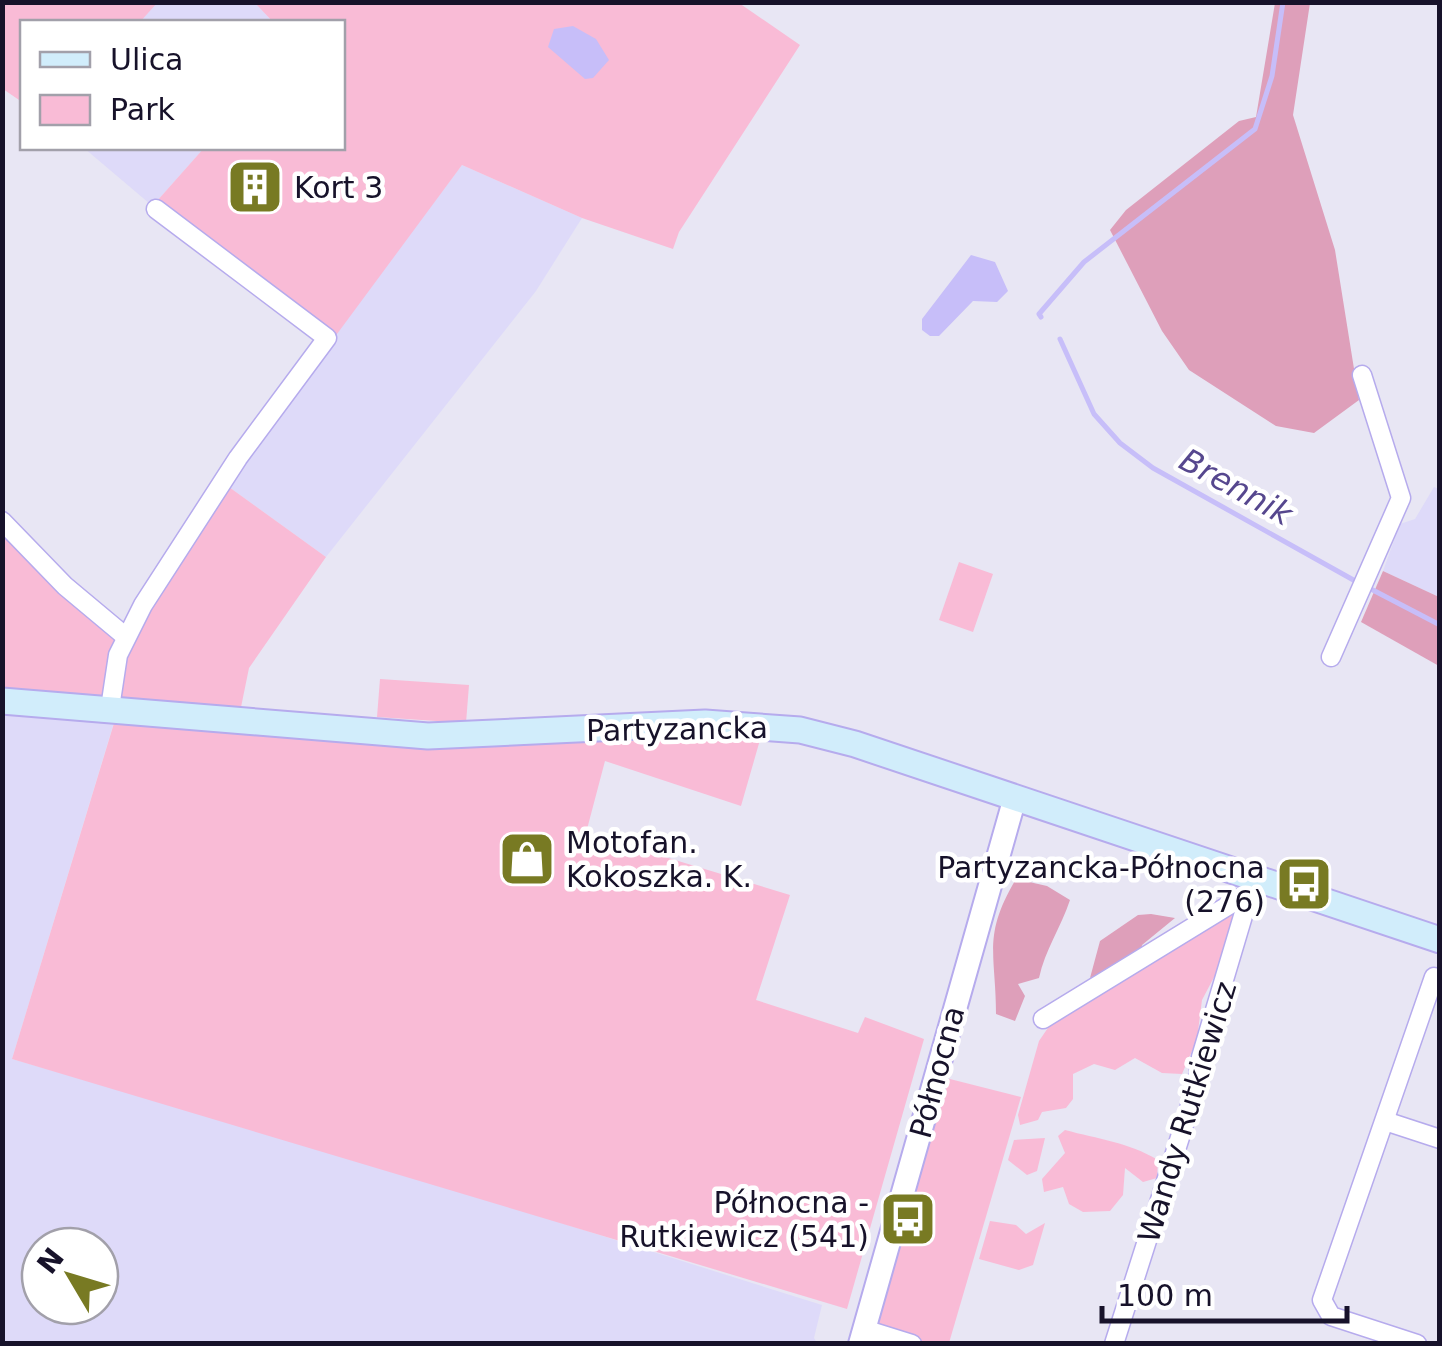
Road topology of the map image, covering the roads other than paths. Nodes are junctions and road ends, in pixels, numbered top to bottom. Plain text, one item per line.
1 (156, 209) dead end
2 (1362, 375) dead end
3 (2, 522) edge
4 (126, 637) junction
5 (1332, 656) dead end
6 (2, 700) edge
7 (110, 708) junction
8 (1014, 801) junction
9 (1251, 887) junction
10 (1440, 940) edge
11 (1437, 978) edge
12 (1044, 1018) dead end
13 (1385, 1121) junction
14 (1440, 1139) edge
15 (862, 1336) edge
16 (912, 1344) edge
17 (1114, 1344) edge
18 (1417, 1344) edge

1 - 4 street
2 - 5 street
3 - 4 street
4 - 7 street
6 - 7 main road, Partyzancka
7 - 8 main road, Partyzancka
8 - 9 main road, Partyzancka
8 - 15 street, Północna
9 - 10 main road, Partyzancka
9 - 12 street
9 - 17 street, Wandy Rutkiewicz
11 - 13 street
13 - 14 street
13 - 18 street
15 - 16 street

